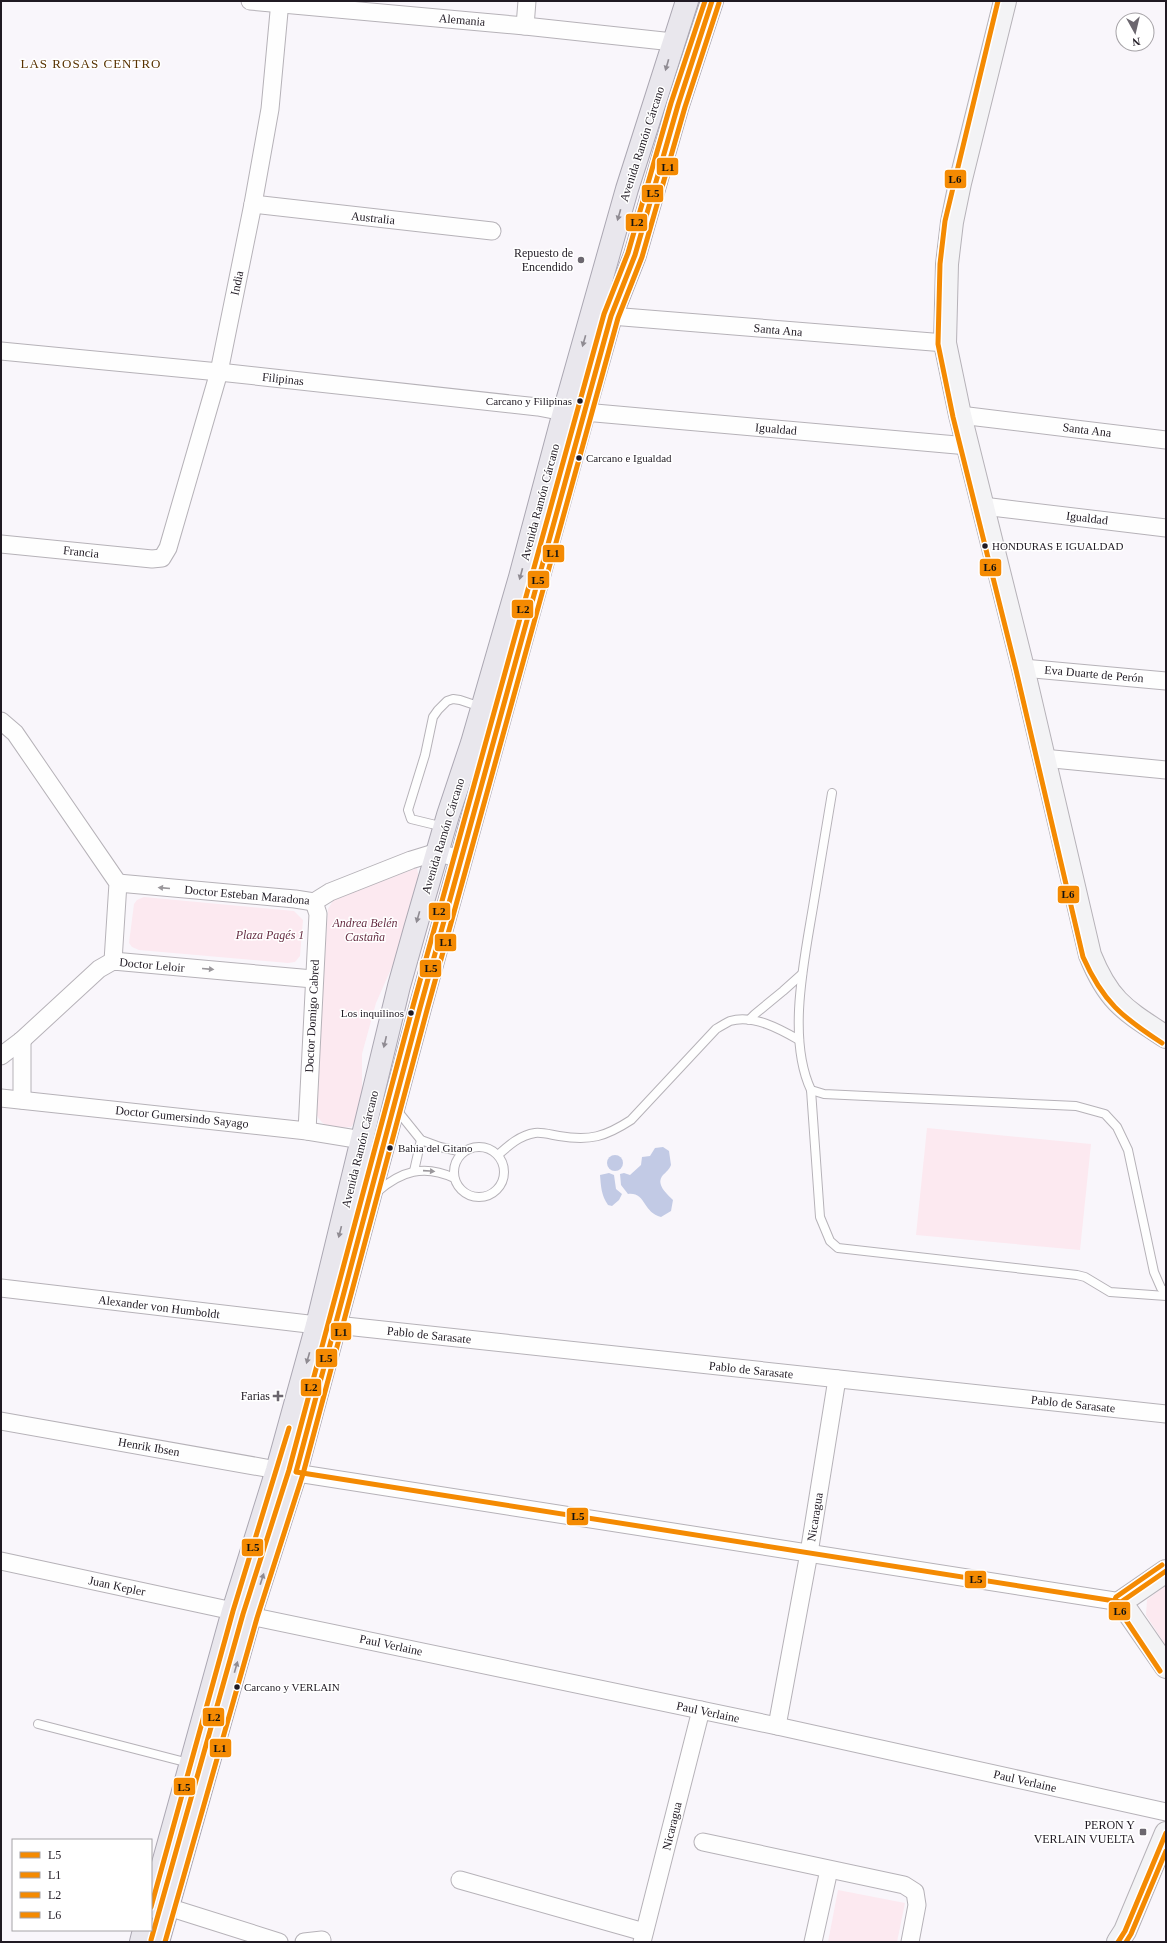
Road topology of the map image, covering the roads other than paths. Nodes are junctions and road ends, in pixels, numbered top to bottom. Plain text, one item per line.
1 (250, 1) edge
2 (527, 1) edge
3 (687, 1) edge
4 (712, 1) edge
5 (1005, 1) edge
6 (280, 3) edge
7 (525, 26) junction
8 (673, 42) junction
9 (253, 204) junction
10 (492, 231) dead end
11 (612, 316) junction
12 (945, 343) junction
13 (1, 351) edge
14 (219, 372) junction
15 (574, 412) junction
16 (960, 415) junction
17 (1166, 440) edge
18 (968, 446) junction
19 (983, 506) junction
20 (1166, 528) edge
21 (1, 544) edge
22 (162, 558) joint
23 (1022, 668) junction
24 (1166, 681) edge
25 (492, 710) junction
26 (1, 721) edge
27 (1043, 758) junction
28 (1166, 770) edge
29 (832, 793) dead end
30 (444, 827) junction
31 (437, 852) junction
32 (462, 860) junction
33 (118, 883) junction
34 (314, 902) junction
35 (114, 961) junction
36 (802, 974) junction
37 (314, 978) junction
38 (420, 1008) junction
39 (749, 1020) junction
40 (1166, 1037) edge
41 (22, 1040) junction
42 (799, 1040) junction
43 (1, 1056) edge
44 (811, 1090) junction
45 (1, 1098) edge
46 (22, 1100) junction
47 (394, 1106) junction
48 (307, 1131) junction
49 (362, 1140) junction
50 (421, 1140) junction
51 (463, 1152) junction
52 (498, 1155) junction
53 (414, 1171) junction
54 (454, 1178) junction
55 (370, 1198) junction
56 (1, 1288) edge
57 (1166, 1295) edge
58 (327, 1325) junction
59 (837, 1379) junction
60 (1166, 1414) edge
61 (1, 1421) edge
62 (287, 1471) junction
63 (809, 1553) junction
64 (1, 1560) edge
65 (1166, 1571) edge
66 (1121, 1602) junction
67 (241, 1614) junction
68 (1166, 1667) edge
69 (701, 1710) junction
70 (38, 1724) dead end
71 (776, 1726) junction
72 (192, 1763) junction
73 (1166, 1812) edge
74 (1166, 1833) edge
75 (703, 1842) dead end
76 (829, 1870) junction
77 (460, 1880) dead end
78 (160, 1907) edge
79 (144, 1931) edge
80 (643, 1937) edge
81 (322, 1940) dead end
82 (141, 1942) edge
83 (158, 1942) edge
84 (279, 1942) edge
85 (304, 1942) edge
86 (813, 1942) edge
87 (910, 1942) edge
88 (1118, 1942) edge

1 - 6 street, Alemania
2 - 7 street
3 - 8 main road, Avenida Ramón Cárcano
4 - 11 main road, Avenida Ramón Cárcano
5 - 12 main road
6 - 7 street, Alemania
6 - 9 street, India
7 - 8 street, Alemania
8 -> 15 main road, Avenida Ramón Cárcano
9 - 10 street, Australia
9 - 14 street, India
11 - 12 street, Santa Ana
11 - 15 main road, Avenida Ramón Cárcano
12 - 16 main road
13 - 14 street, Filipinas
14 - 15 street, Filipinas
14 - 22 street, India
15 - 18 street, Igualdad
15 - 25 main road
16 - 17 street, Santa Ana
16 - 18 main road
18 - 19 main road
19 - 20 street, Igualdad
19 - 23 main road
21 - 22 street, Francia
23 - 24 street, Eva Duarte de Perón
23 - 27 main road
25 - 30 main road, Avenida Ramón Cárcano
25 - 30 lane
25 - 32 main road, Avenida Ramón Cárcano
26 - 33 street
27 - 28 street
27 - 40 main road
29 - 36 lane
30 - 31 main road, Avenida Ramón Cárcano
31 - 32 street
31 - 34 street, Doctor Esteban Maradona
31 - 38 main road
31 -> 49 main road, Avenida Ramón Cárcano
32 - 38 main road, Avenida Ramón Cárcano
34 -> 33 street, Doctor Esteban Maradona
33 - 35 street
34 - 37 street, Doctor Domigo Cabred
35 -> 37 street, Doctor Leloir
35 - 41 street, Doctor Leloir
36 - 39 lane
36 - 42 lane
37 - 48 street, Doctor Domigo Cabred
38 - 47 main road, Avenida Ramón Cárcano
39 - 42 lane
39 - 52 lane
41 - 43 street, Doctor Leloir
41 - 46 street
42 - 44 lane
44 - 57 lane
44 - 57 lane
45 - 46 street, Doctor Gumersindo Sayago
46 - 48 street, Doctor Gumersindo Sayago
47 - 50 lane
47 - 55 main road, Avenida Ramón Cárcano
48 - 49 street, Doctor Gumersindo Sayago
49 -> 58 main road, Avenida Ramón Cárcano
50 - 51 lane
50 - 53 lane
51 - 52 lane
51 - 54 lane
52 - 54 lane
53 -> 54 lane
53 - 55 lane
55 - 58 main road, Avenida Ramón Cárcano
56 - 58 street, Alexander von Humboldt
58 - 59 street, Pablo de Sarasate
58 - 62 main road, Avenida Ramón Cárcano
59 - 60 street, Pablo de Sarasate
59 - 63 street, Nicaragua
61 - 62 street, Henrik Ibsen
62 - 63 street, Henrik Ibsen
62 - 67 main road, Avenida Ramón Cárcano
63 - 66 street, Henrik Ibsen
63 - 71 street, Nicaragua
64 - 67 street, Juan Kepler
65 - 66 main road
66 - 68 main road
67 - 69 street, Paul Verlaine
67 - 72 main road, Avenida Ramón Cárcano
78 -> 67 main road
69 - 71 street, Paul Verlaine
69 - 80 street, Nicaragua
70 - 72 lane
71 - 73 street, Paul Verlaine
72 - 78 main road, Avenida Ramón Cárcano
74 - 88 main road
75 - 76 street
76 - 86 street
76 - 87 street
77 - 80 street
78 - 83 main road
78 - 84 street
79 - 82 main road
81 - 85 street

